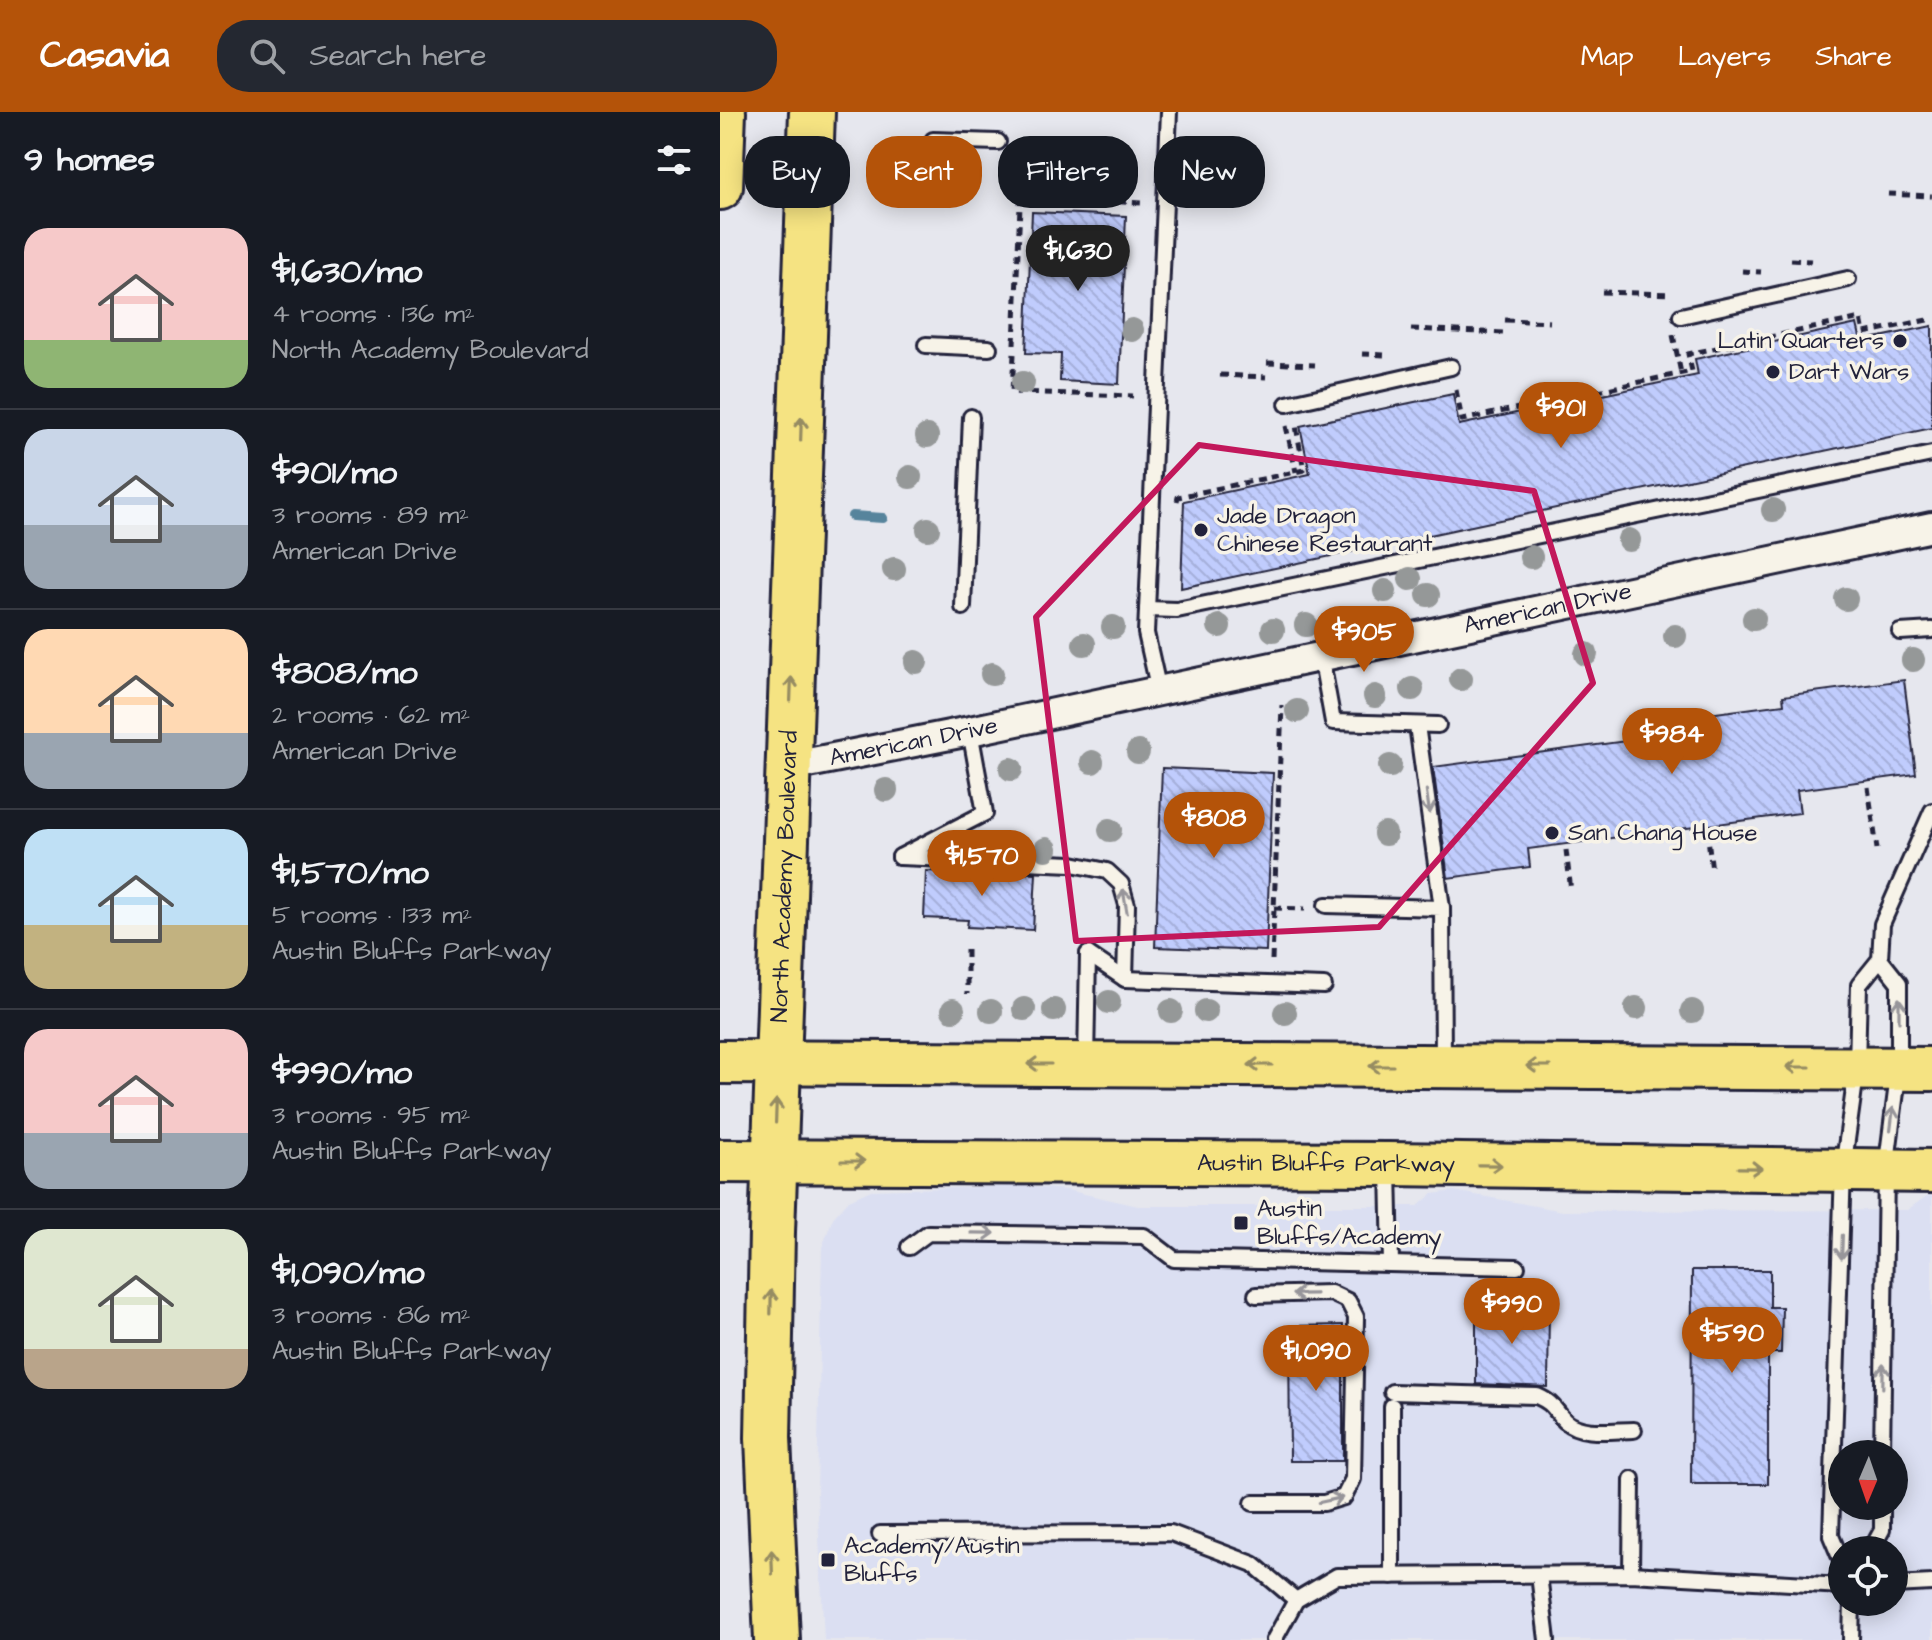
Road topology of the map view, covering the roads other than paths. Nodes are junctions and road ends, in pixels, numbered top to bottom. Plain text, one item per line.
1 (723, 112) edge
2 (812, 112) edge
3 (1169, 112) edge
4 (982, 142) edge
5 (998, 142) dead end
6 (720, 187) edge
7 (1848, 279) dead end
8 (1681, 316) dead end
9 (926, 345) dead end
10 (989, 348) dead end
11 (1451, 367) dead end
12 (1286, 411) road end
13 (971, 417) dead end
14 (1932, 454) edge
15 (1932, 527) edge
16 (963, 607) dead end
17 (1147, 609) junction
18 (1932, 630) edge
19 (1900, 632) dead end
20 (1321, 656) junction
21 (1159, 691) junction
22 (1417, 725) junction
23 (1438, 725) dead end
24 (970, 731) junction
25 (788, 767) junction
26 (1932, 811) edge
27 (1326, 905) dead end
28 (1442, 908) junction
29 (1880, 959) junction
30 (1125, 979) junction
31 (1324, 986) dead end
32 (778, 1061) junction
33 (720, 1062) edge
34 (1086, 1065) junction
35 (1443, 1066) junction
36 (1857, 1067) junction
37 (1915, 1069) edge
38 (720, 1161) edge
39 (775, 1162) junction
40 (1389, 1164) junction
41 (1843, 1169) junction
42 (1886, 1170) junction
43 (1932, 1171) edge
44 (909, 1247) dead end
45 (1391, 1264) junction
46 (1517, 1267) dead end
47 (1256, 1295) dead end
48 (1634, 1430) dead end
49 (1882, 1440) edge
50 (1632, 1479) dead end
51 (1253, 1503) dead end
52 (880, 1534) dead end
53 (1831, 1536) edge
54 (1631, 1574) junction
55 (1539, 1575) junction
56 (1392, 1576) junction
57 (1932, 1583) edge
58 (1908, 1584) edge
59 (1828, 1585) edge
60 (1296, 1600) junction
61 (1852, 1616) edge
62 (777, 1640) edge
63 (1274, 1640) edge
64 (1547, 1640) edge
65 (1851, 1640) edge

1 - 6 highway
25 -> 2 highway, North Academy Boulevard
3 - 17 lane
4 - 5 lane
7 - 8 lane
9 - 10 lane
11 - 12 lane
13 - 16 lane
14 - 17 lane
15 - 20 street, American Drive
17 - 21 lane
18 - 19 lane
20 - 21 street, American Drive
20 - 22 lane
21 - 24 street, American Drive
22 - 23 lane
22 -> 28 lane
24 - 25 street, American Drive
30 -> 24 lane
25 - 32 highway, North Academy Boulevard
26 - 29 lane
27 - 28 lane
28 - 35 lane
29 - 36 lane
37 -> 29 lane
30 - 31 lane
30 - 34 lane
32 - 33 main road
34 -> 32 main road
39 -> 32 highway, North Academy Boulevard
35 -> 34 main road
36 -> 35 main road
36 - 37 main road
36 - 41 lane
42 -> 37 lane
38 - 39 main road, Austin Bluffs Parkway
39 -> 40 main road, Austin Bluffs Parkway
62 -> 39 highway, North Academy Boulevard
40 -> 41 main road, Austin Bluffs Parkway
40 - 45 lane
41 - 42 main road, Austin Bluffs Parkway
41 -> 53 lane
42 - 43 main road, Austin Bluffs Parkway
49 -> 42 lane
44 -> 45 lane
45 - 46 lane
51 -> 47 lane
48 - 56 lane
50 - 54 lane
52 - 60 lane
54 - 55 lane
54 - 59 lane
55 - 56 lane
55 - 64 lane
56 - 60 lane
57 - 58 lane
60 - 63 lane
61 - 65 lane

